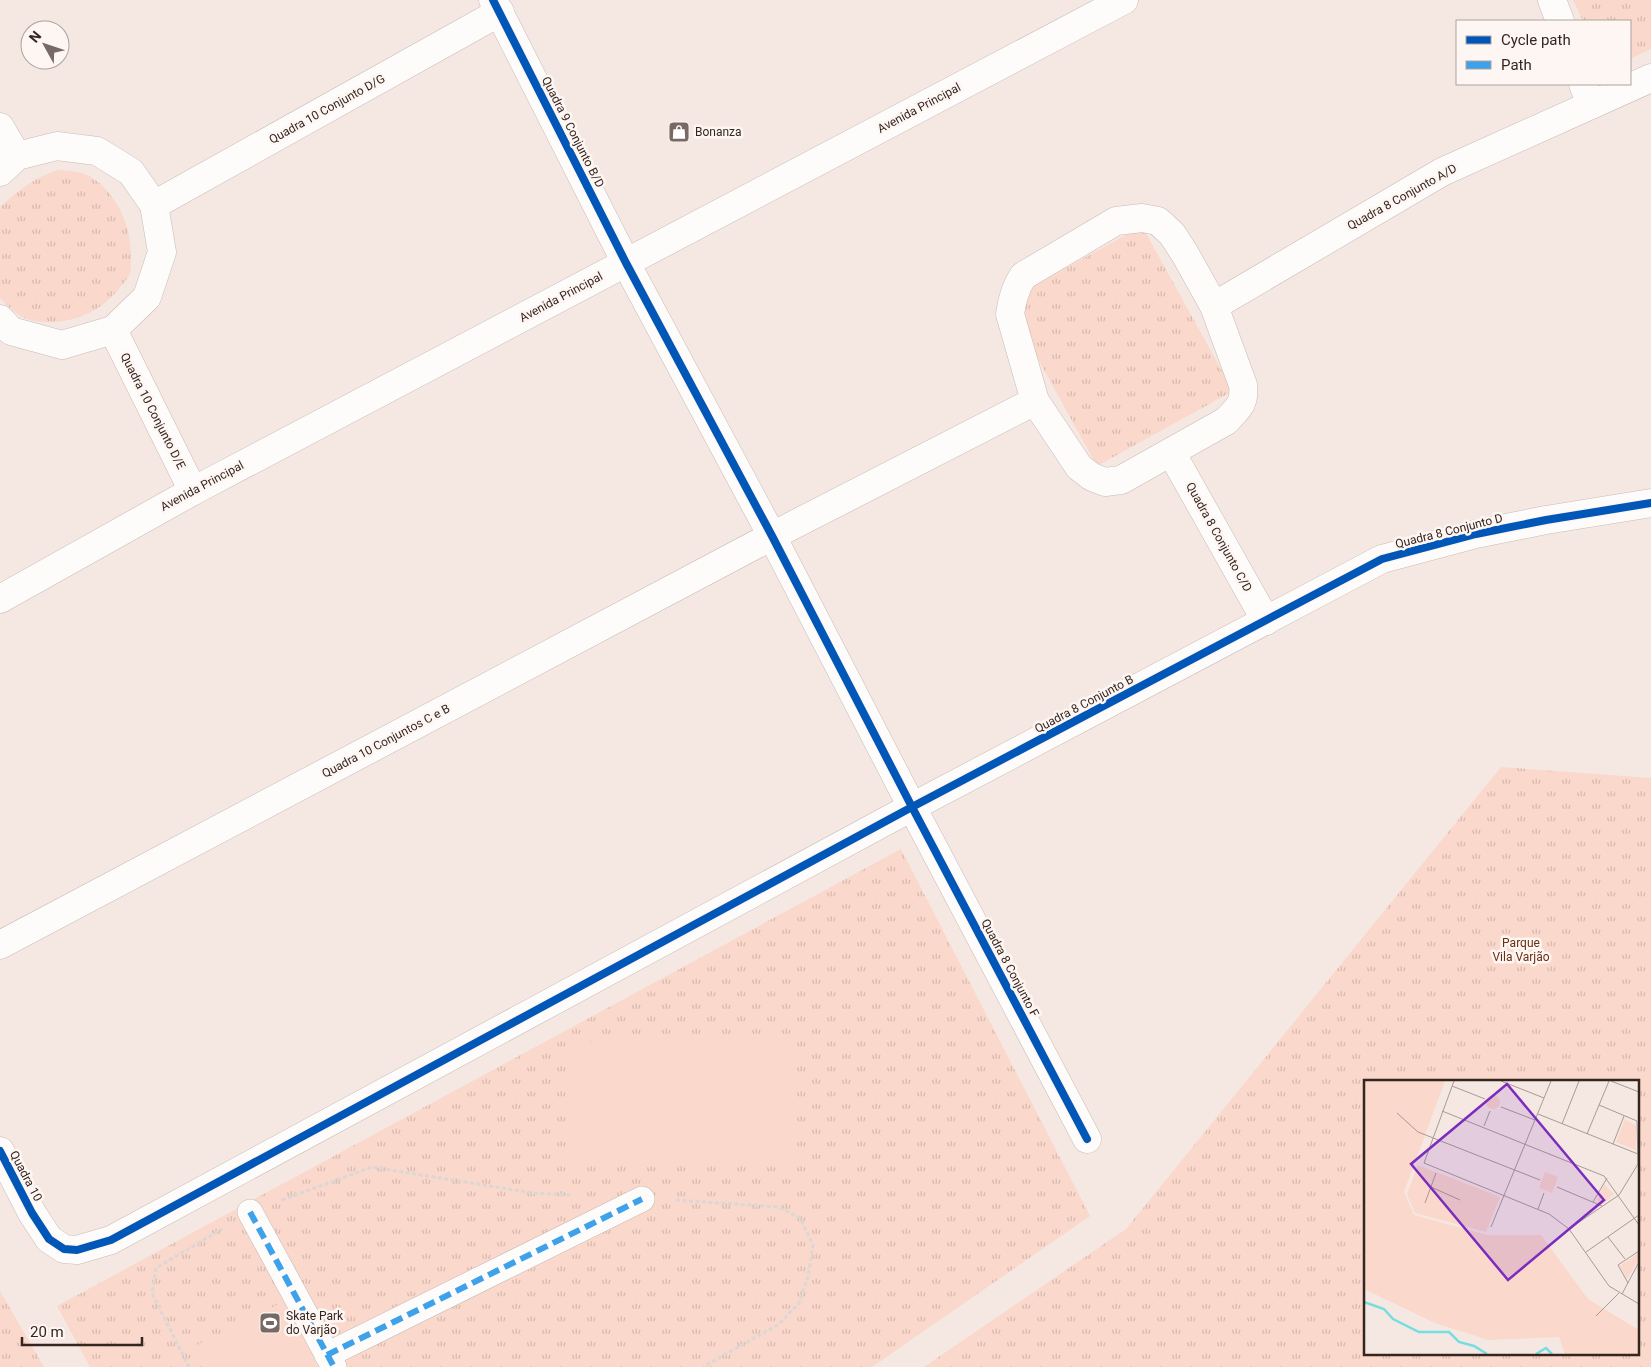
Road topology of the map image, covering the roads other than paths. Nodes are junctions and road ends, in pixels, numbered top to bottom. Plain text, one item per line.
1 (1124, 0) edge
2 (1552, 0) edge
3 (497, 6) edge
4 (1560, 20) edge
5 (1651, 78) edge
6 (1631, 83) edge
7 (1625, 85) edge
8 (1587, 95) edge
9 (0, 127) edge
10 (9, 164) edge
11 (154, 205) junction
12 (626, 263) junction
13 (1214, 306) junction
14 (0, 319) edge
15 (113, 330) junction
16 (1035, 401) junction
17 (1171, 452) junction
18 (193, 491) junction
19 (1651, 503) edge
20 (772, 536) junction
21 (0, 599) edge
22 (1266, 621) junction
23 (912, 807) junction
24 (0, 945) edge
25 (1088, 1139) dead end
26 (0, 1151) edge
27 (642, 1199) dead end
28 (32, 1212) joint
29 (250, 1212) dead end
30 (331, 1361) edge

1 - 12 street, Avenida Principal
2 - 4 street
3 - 11 street, Quadra 10 Conjunto D/G
3 - 12 street, Quadra 9 Conjunto B/D
5 - 6 street, Quadra 8 Conjunto A/D
7 - 8 street, Quadra 8 Conjunto A/D
8 - 13 street, Quadra 8 Conjunto A/D
9 - 10 street
10 - 11 street
11 - 15 street
12 - 18 street, Avenida Principal
12 - 20 street, Quadra 9 Conjunto B/D
13 - 16 street
13 - 17 street
14 - 15 street
15 - 18 street, Quadra 10 Conjunto D/E
16 - 17 street
16 - 20 street, Quadra 10 Conjuntos C e B
17 - 22 street, Quadra 8 Conjunto C/D
18 - 21 street, Avenida Principal
19 - 22 street, Quadra 8 Conjunto D
20 - 23 street, Quadra 8 Conjunto F
20 - 24 street, Quadra 10 Conjuntos C e B
22 - 23 street, Quadra 8 Conjunto B
23 - 25 street, Quadra 8 Conjunto F
23 - 28 street, Quadra 8 Conjunto B
26 - 28 street, Quadra 10
27 - 30 street
29 - 30 street

